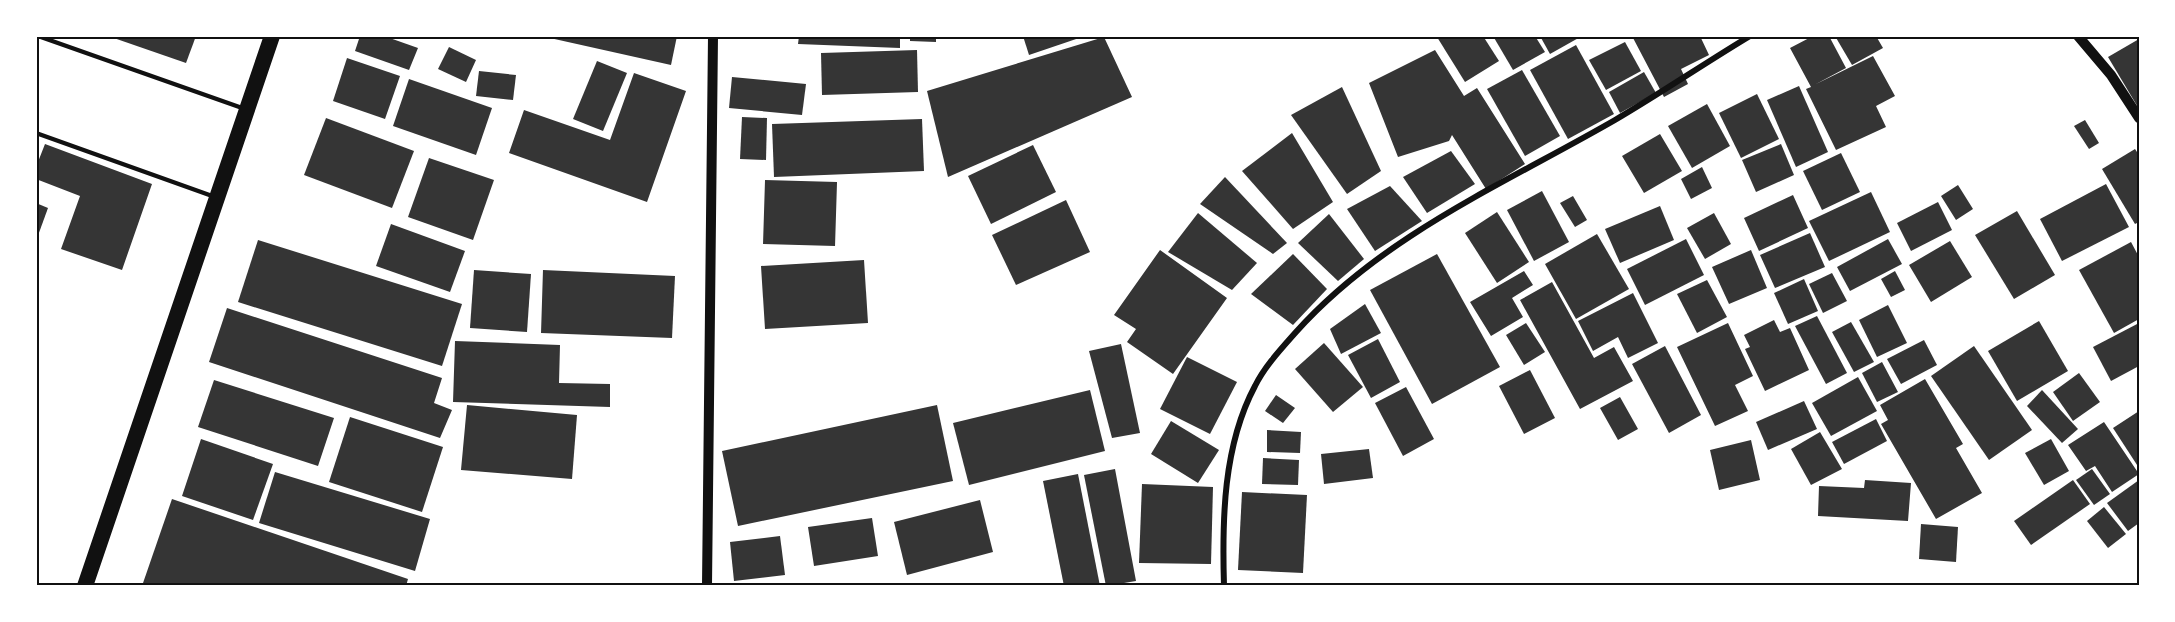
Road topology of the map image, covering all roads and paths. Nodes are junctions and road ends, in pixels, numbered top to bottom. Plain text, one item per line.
1 (38, 36) edge
2 (272, 36) edge
3 (712, 36) edge
4 (1750, 36) edge
5 (2079, 36) edge
6 (246, 109) junction
7 (2139, 118) edge
8 (36, 133) edge
9 (217, 198) junction
10 (85, 586) edge
11 (707, 586) edge
12 (1224, 586) edge

1 - 6 lane
2 - 6 highway
3 - 11 street
4 - 12 street
5 - 7 street
6 - 9 highway
8 - 9 lane
9 - 10 highway

